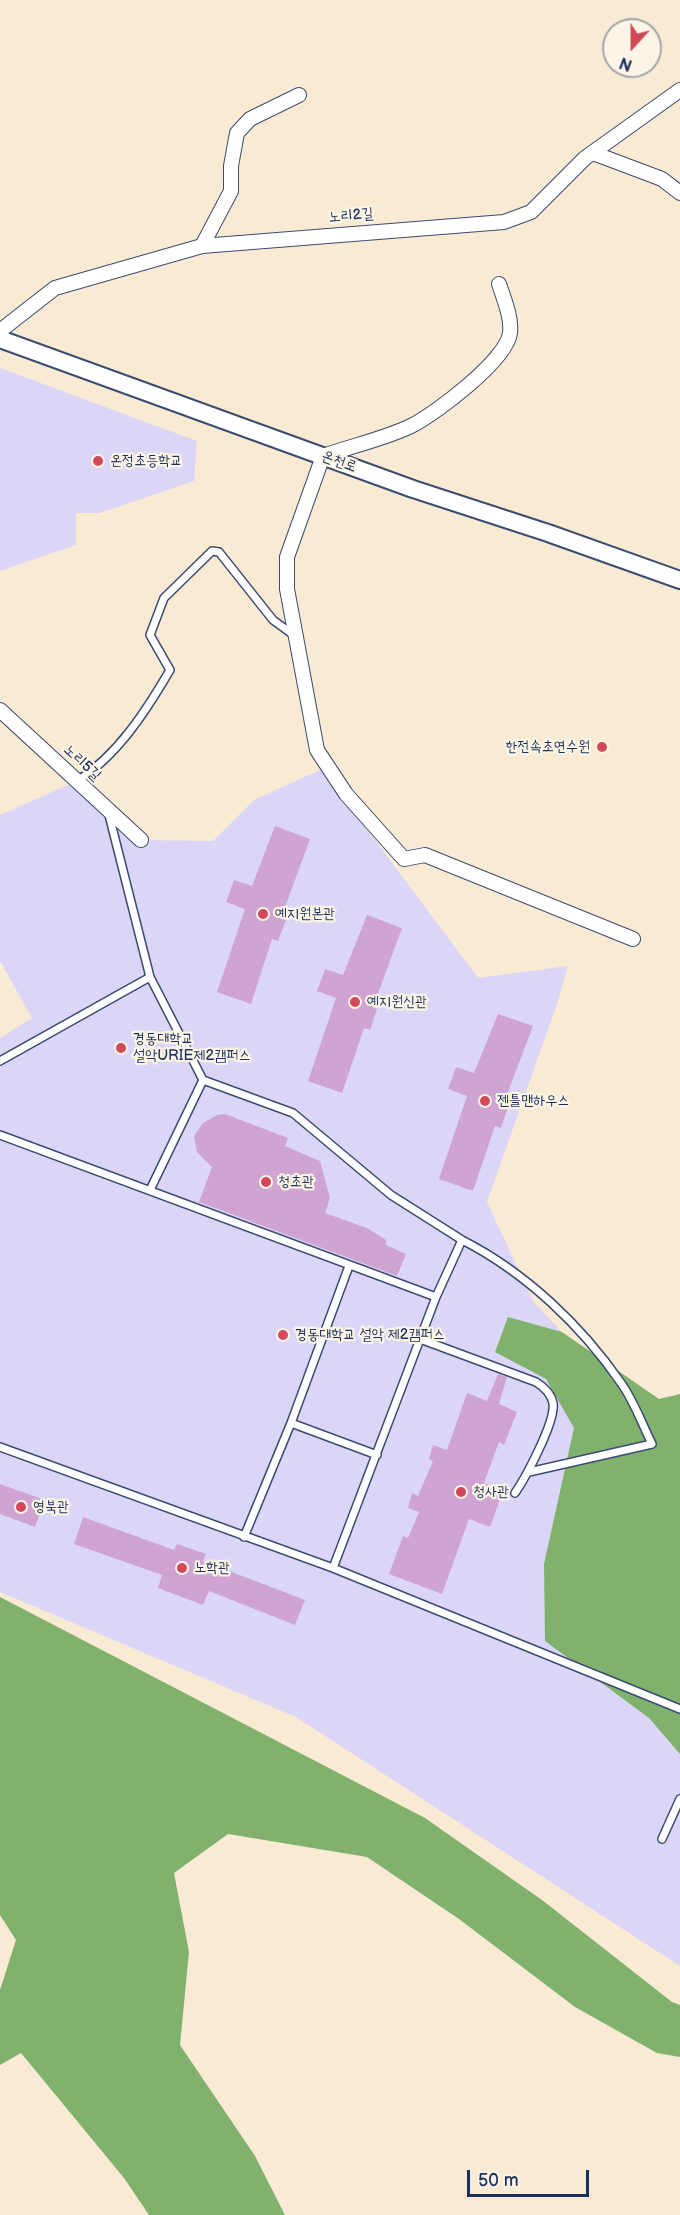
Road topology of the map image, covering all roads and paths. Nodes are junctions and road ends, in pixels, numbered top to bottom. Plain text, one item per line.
1 (680, 90) edge
2 (299, 95) dead end
3 (593, 153) junction
4 (680, 193) edge
5 (202, 246) junction
6 (499, 284) dead end
7 (0, 331) edge
8 (0, 339) edge
9 (323, 456) junction
10 (680, 580) edge
11 (297, 638) junction
12 (0, 710) edge
13 (77, 781) junction
14 (108, 809) junction
15 (141, 840) dead end
16 (633, 939) dead end
17 (150, 976) junction
18 (0, 1061) edge
19 (203, 1080) junction
20 (0, 1135) edge
21 (150, 1190) junction
22 (462, 1240) junction
23 (349, 1266) junction
24 (436, 1297) junction
25 (420, 1339) junction
26 (291, 1423) junction
27 (0, 1447) edge
28 (377, 1455) junction
29 (529, 1472) junction
30 (515, 1493) dead end
31 (244, 1537) junction
32 (333, 1568) junction
33 (680, 1709) edge
34 (680, 1799) edge
35 (662, 1839) dead end

1 - 3 street, 노리2길
2 - 5 street
3 - 4 street
3 - 5 street, 노리2길
5 - 7 street, 노리2길
6 - 9 street
8 - 9 street, 온천로
9 - 10 street, 온천로
9 - 11 street
11 - 13 lane
11 - 16 street
12 - 13 street, 노리5길
13 - 14 street, 노리5길
14 - 15 street, 노리5길
14 - 17 lane
17 - 18 lane
17 - 19 lane
19 - 21 lane
19 - 22 lane
20 - 21 lane
21 - 23 lane
22 - 24 lane
22 - 29 lane
23 - 24 lane
23 - 26 lane
24 - 25 lane
25 - 28 lane
25 - 29 lane
26 - 28 lane
26 - 31 lane
27 - 31 lane
28 - 32 lane
29 - 30 lane
31 - 32 lane
32 - 33 lane
34 - 35 lane

